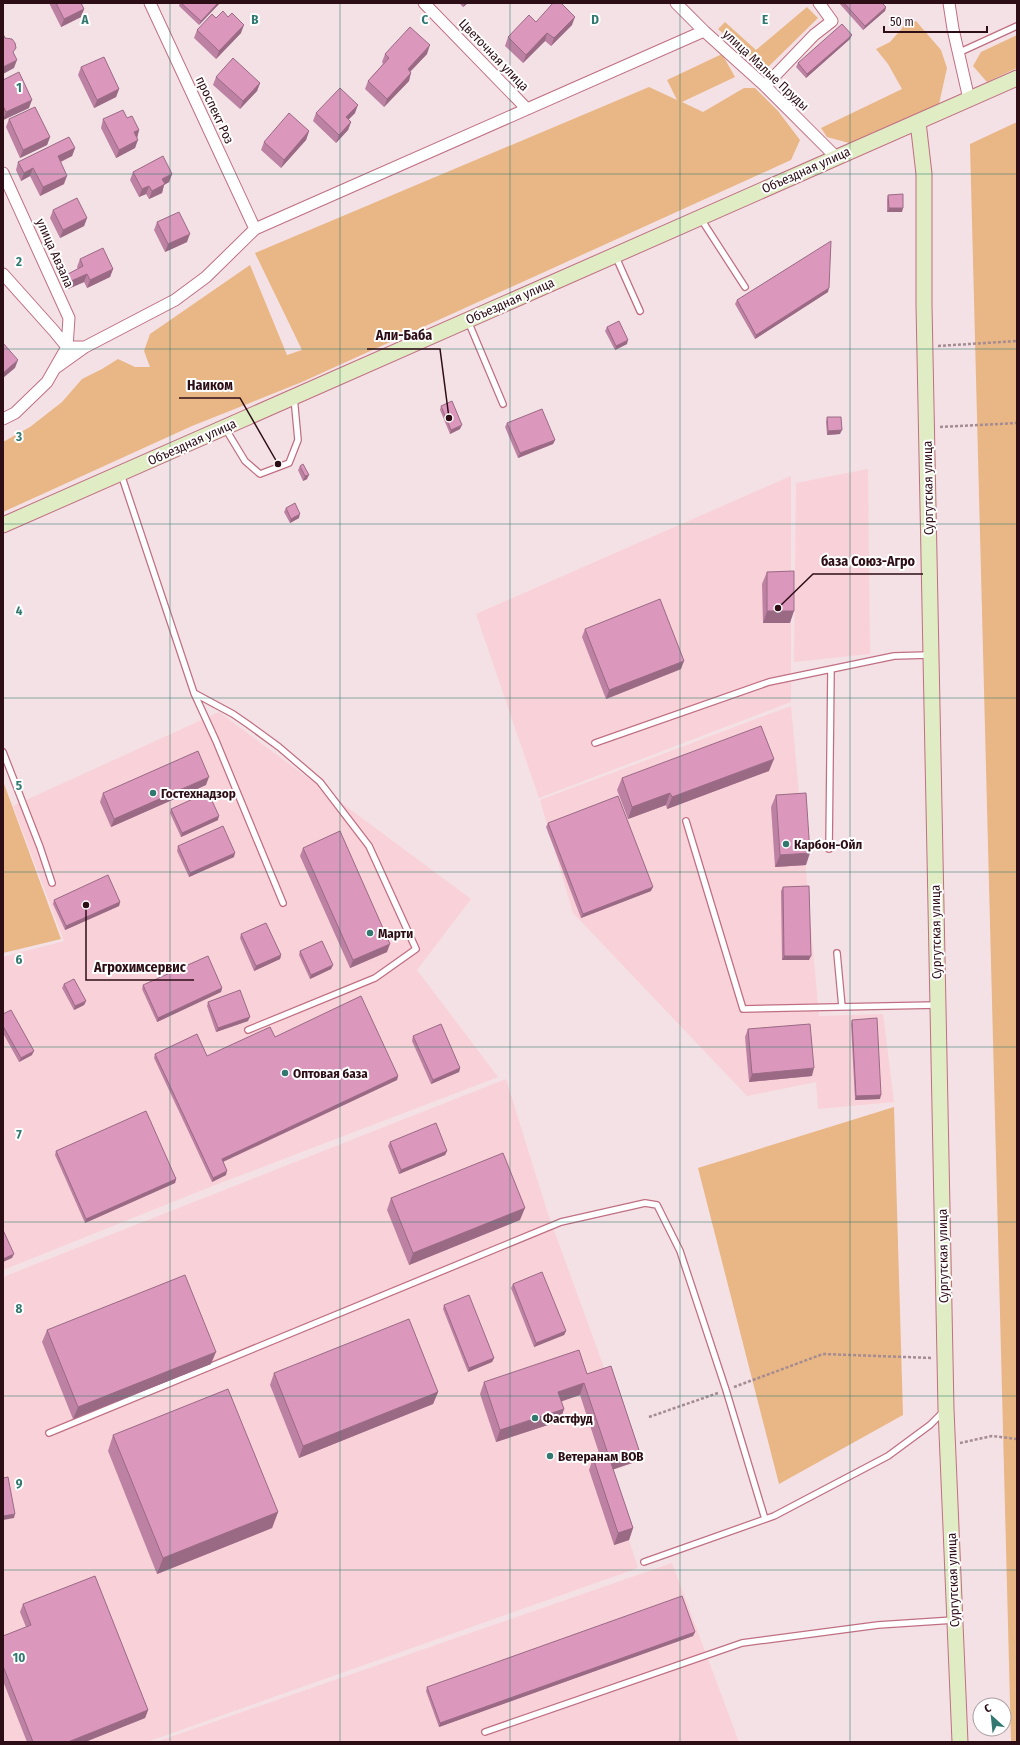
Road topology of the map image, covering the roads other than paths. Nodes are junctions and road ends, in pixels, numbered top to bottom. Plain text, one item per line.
1 (150, 3) edge
2 (424, 3) edge
3 (676, 3) edge
4 (819, 3) edge
5 (949, 3) edge
6 (1017, 26) edge
7 (704, 31) junction
8 (958, 53) junction
9 (1017, 78) edge
10 (765, 86) junction
11 (969, 99) junction
12 (527, 109) junction
13 (918, 122) junction
14 (836, 157) junction
15 (3, 173) edge
16 (700, 217) junction
17 (255, 229) junction
18 (615, 255) junction
19 (3, 274) edge
20 (745, 287) dead end
21 (640, 311) dead end
22 (468, 320) junction
23 (67, 347) junction
24 (85, 348) junction
25 (55, 369) junction
26 (294, 397) junction
27 (503, 404) dead end
28 (3, 420) edge
29 (224, 427) junction
30 (121, 473) junction
31 (3, 525) edge
32 (931, 655) junction
33 (831, 669) junction
34 (194, 693) junction
35 (595, 744) dead end
36 (3, 752) edge
37 (686, 821) dead end
38 (829, 849) dead end
39 (52, 883) dead end
40 (283, 903) dead end
41 (837, 954) dead end
42 (938, 1005) junction
43 (842, 1007) junction
44 (248, 1030) dead end
45 (946, 1409) junction
46 (49, 1433) dead end
47 (765, 1519) junction
48 (644, 1562) dead end
49 (954, 1620) junction
50 (485, 1732) dead end
51 (960, 1742) edge

1 - 17 street, проспект Роз
2 - 12 street, Цветочная улица
3 - 7 street, улица Малые Пруды
4 - 10 street
5 - 8 street
6 - 8 lane
7 - 10 street, улица Малые Пруды
7 - 12 street
8 - 11 street
9 - 11 street, Объездная улица
10 - 14 street, улица Малые Пруды
11 - 13 street, Объездная улица
12 - 17 street
13 - 14 street, Объездная улица
13 - 32 street, Сургутская улица
14 - 16 street, Объездная улица
15 - 23 street, улица Авзала
16 - 18 street, Объездная улица
16 - 20 lane
17 - 24 street
18 - 21 lane
18 - 22 street, Объездная улица
19 - 23 street
22 - 26 street, Объездная улица
22 - 27 lane
23 - 24 street
23 - 25 street
24 - 25 street
25 - 28 street
26 - 29 street, Объездная улица
26 - 29 lane
29 - 30 street, Объездная улица
30 - 31 street, Объездная улица
30 - 34 lane
32 - 33 lane
32 - 42 street, Сургутская улица
33 - 35 lane
33 - 38 lane
34 - 40 lane
34 - 44 lane
36 - 39 lane
37 - 43 lane
41 - 43 lane
42 - 43 lane
42 - 45 street, Сургутская улица
45 - 47 lane
45 - 49 street, Сургутская улица
46 - 47 lane
47 - 48 lane
49 - 50 lane
49 - 51 street, Сургутская улица

